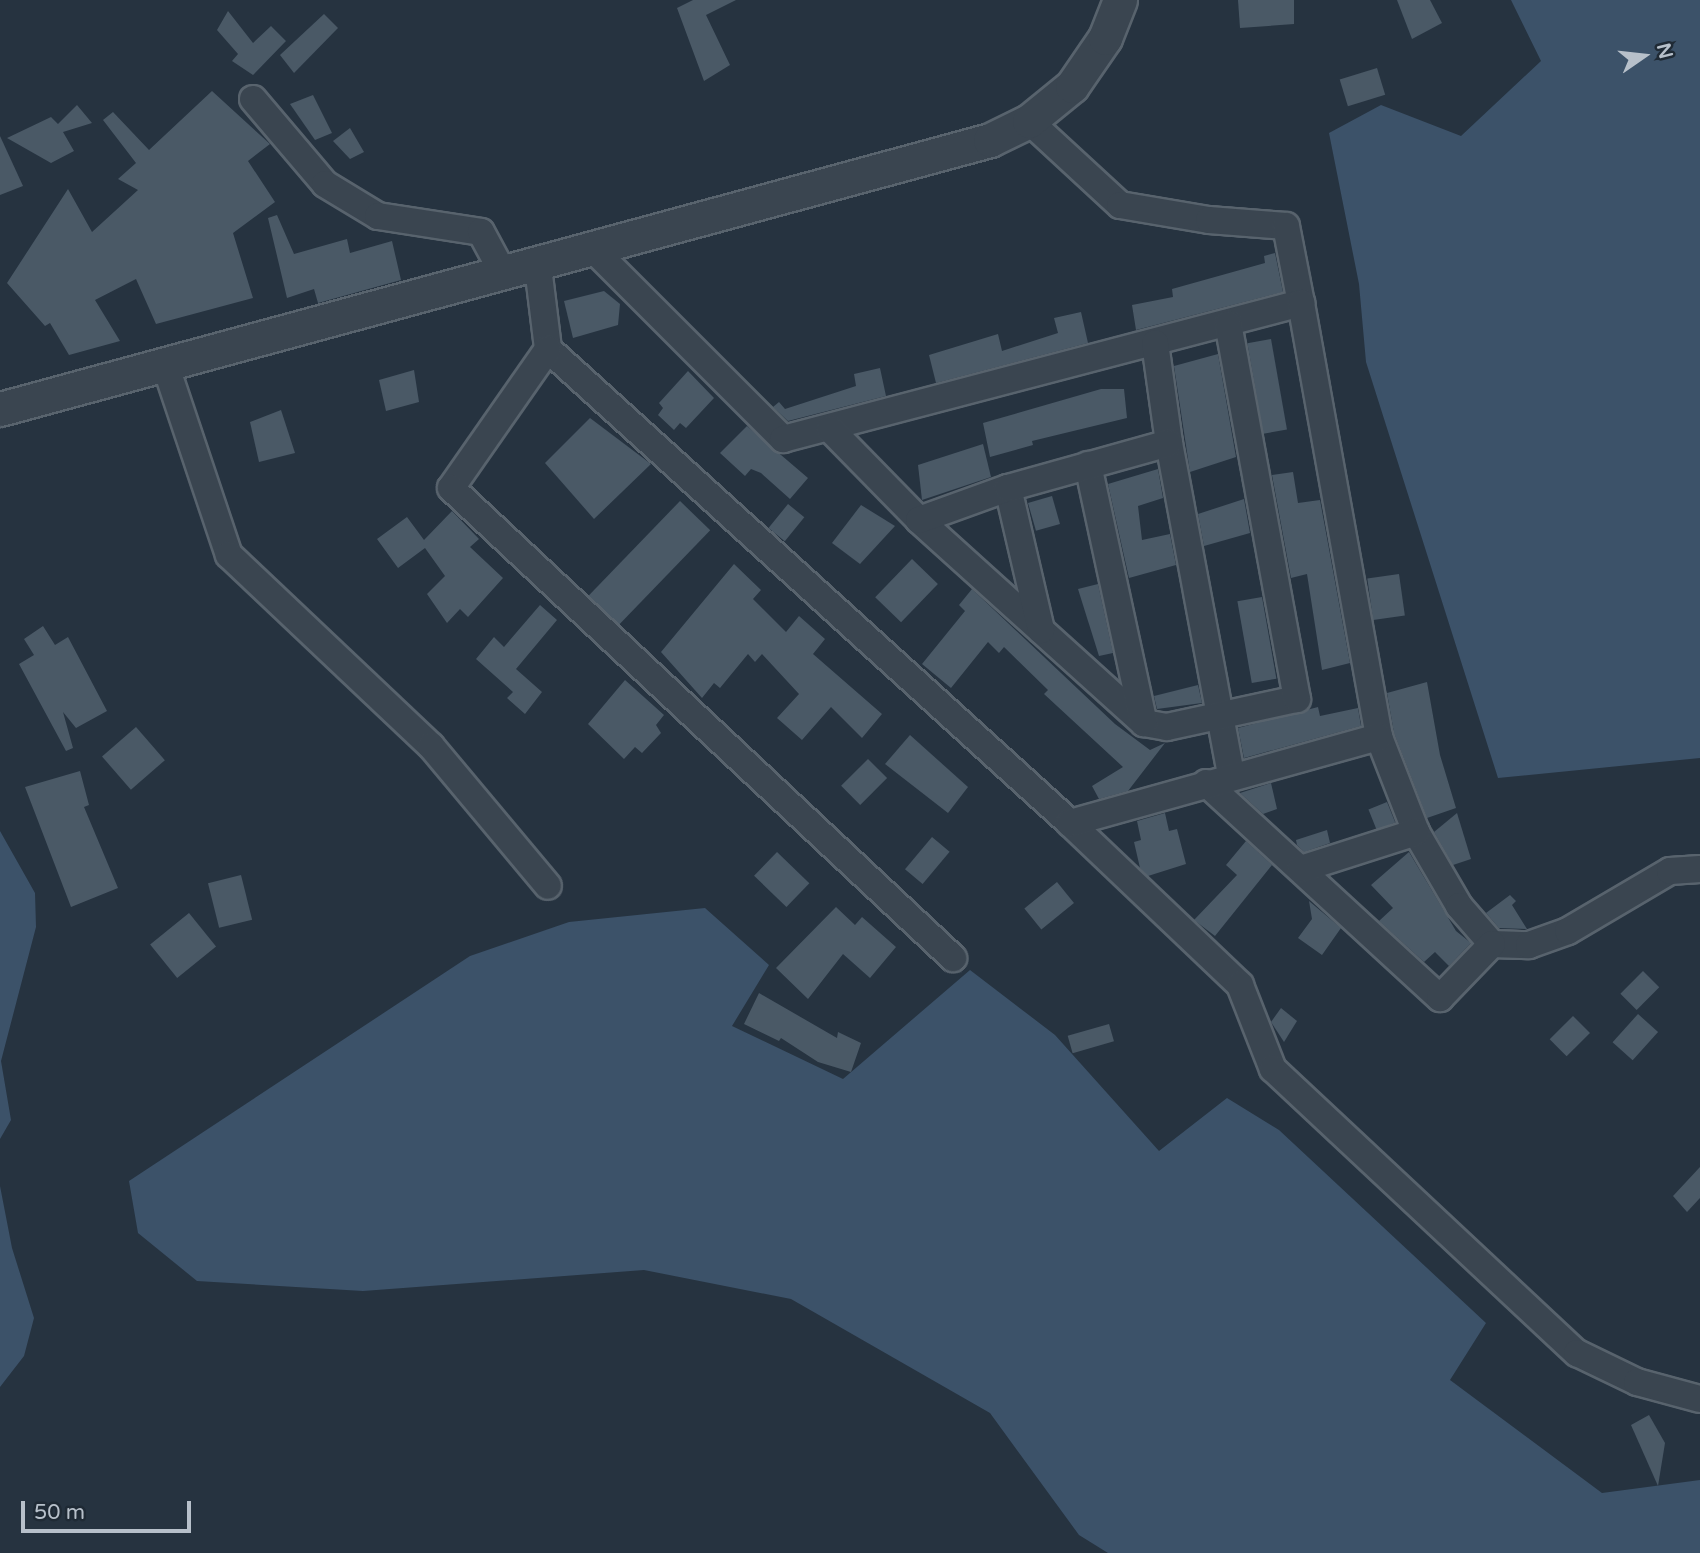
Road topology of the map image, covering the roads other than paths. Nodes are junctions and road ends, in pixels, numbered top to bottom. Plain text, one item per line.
1 (1120, 0) edge
2 (253, 99) dead end
3 (1029, 121) junction
4 (593, 249) junction
5 (537, 267) junction
6 (502, 271) junction
7 (1301, 303) junction
8 (1228, 324) junction
9 (1155, 343) junction
10 (548, 349) junction
11 (166, 367) junction
12 (0, 409) edge
13 (830, 429) junction
14 (1169, 443) junction
15 (1088, 465) junction
16 (1008, 488) junction
17 (919, 520) junction
18 (1041, 630) junction
19 (1219, 716) junction
20 (1144, 723) junction
21 (1379, 737) junction
22 (1231, 775) junction
23 (1206, 783) junction
24 (1070, 823) junction
25 (1416, 832) junction
26 (1301, 869) junction
27 (1700, 869) edge
28 (548, 886) dead end
29 (1492, 944) junction
30 (953, 958) dead end
31 (1700, 1399) edge

1 - 3 street
2 - 6 street
3 - 4 street
3 - 7 street
4 - 5 street
4 - 13 street
5 - 6 street
5 - 10 street
6 - 11 street
7 - 8 street
7 - 21 street
8 - 9 street
8 - 19 street
9 - 13 street
9 - 14 street
10 - 24 street
10 - 30 street
11 - 12 street
11 - 28 street
13 - 17 street
14 - 15 street
14 - 19 street
15 - 16 street
15 - 20 street
16 - 17 street
16 - 18 street
17 - 18 street
18 - 20 street
19 - 20 street
19 - 22 street
21 - 22 street
21 - 25 street
22 - 23 street
23 - 24 street
23 - 26 street
24 - 31 street
25 - 26 street
25 - 29 street
26 - 29 street
27 - 29 street

